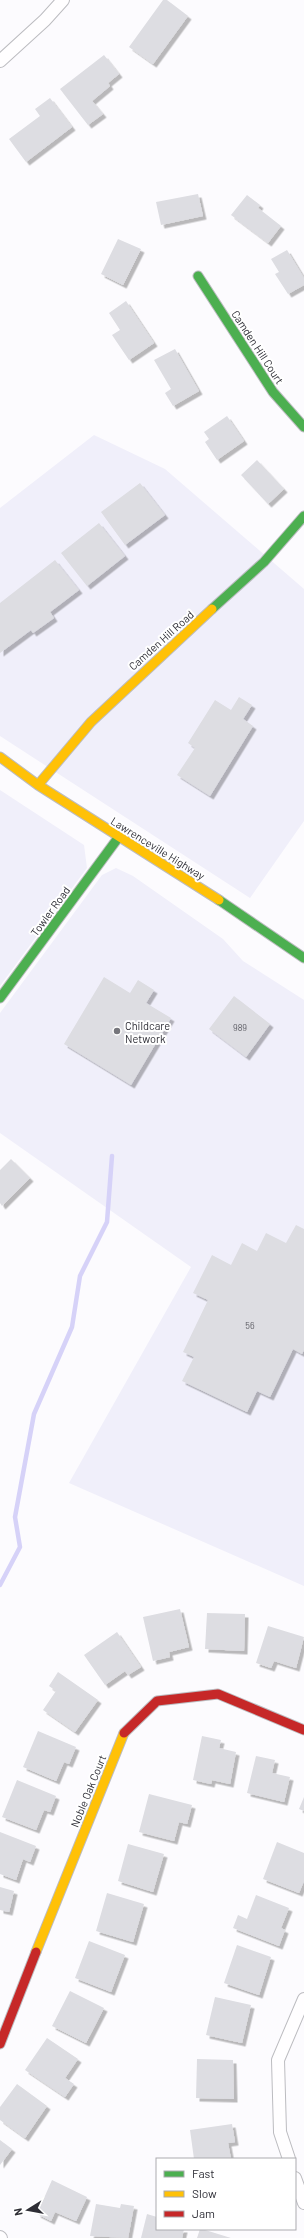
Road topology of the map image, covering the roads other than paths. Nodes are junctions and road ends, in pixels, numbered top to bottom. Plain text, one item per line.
1 (63, 0) edge
2 (0, 61) edge
3 (198, 276) dead end
4 (304, 427) edge
5 (304, 516) edge
6 (0, 757) edge
7 (38, 785) junction
8 (118, 838) junction
9 (304, 958) edge
10 (0, 998) edge
11 (304, 1730) edge
12 (304, 1999) edge
13 (0, 2044) edge
14 (289, 2158) edge
15 (296, 2181) edge
16 (304, 2203) edge

1 - 2 street
3 - 4 street, Camden Hill Court
5 - 7 street, Camden Hill Road
6 - 7 street, Lawrenceville Highway
7 - 8 street, Lawrenceville Highway
8 - 9 street, Lawrenceville Highway
8 - 10 street, Towler Road
11 - 13 street, Noble Oak Court
12 - 14 street
15 - 16 street

